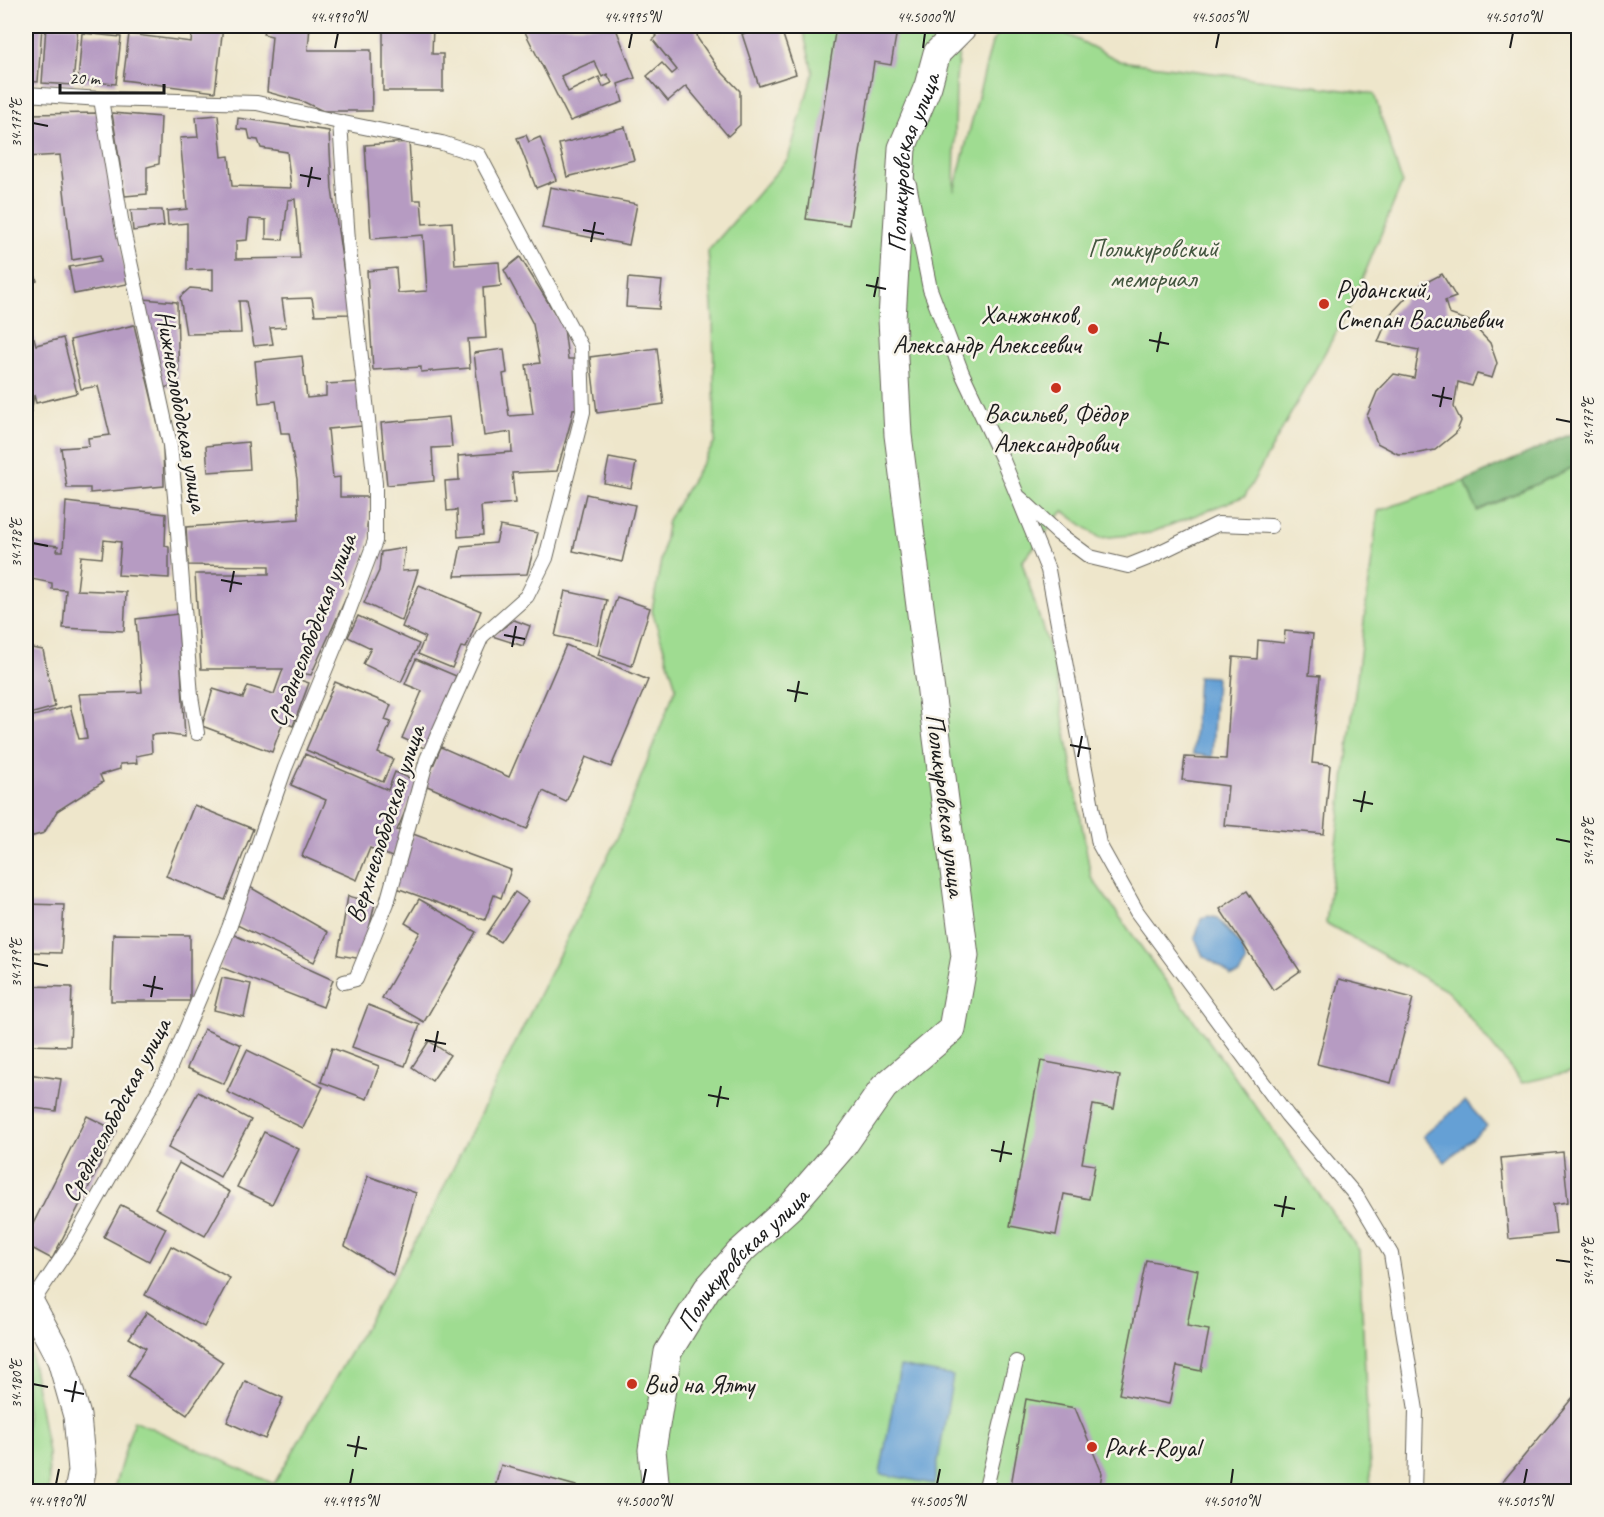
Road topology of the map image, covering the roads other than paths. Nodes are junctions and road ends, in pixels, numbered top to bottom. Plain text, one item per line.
1 (963, 26) edge
2 (26, 94) edge
3 (101, 99) junction
4 (340, 123) junction
5 (902, 148) junction
6 (1017, 494) junction
7 (1271, 526) dead end
8 (198, 733) dead end
9 (344, 982) dead end
10 (28, 1301) edge
11 (1016, 1362) dead end
12 (78, 1491) edge
13 (656, 1491) edge
14 (985, 1491) edge
15 (1414, 1491) edge

1 - 5 street, Поликуровская улица
2 - 3 lane
3 - 4 lane
3 - 8 lane, Нижнеслободская улица
4 - 9 lane, Верхнеслободская улица
4 - 10 lane, Среднеслободская улица
5 - 6 lane
5 - 13 street, Поликуровская улица
6 - 7 lane
6 - 15 lane
10 - 12 street
11 - 14 lane

